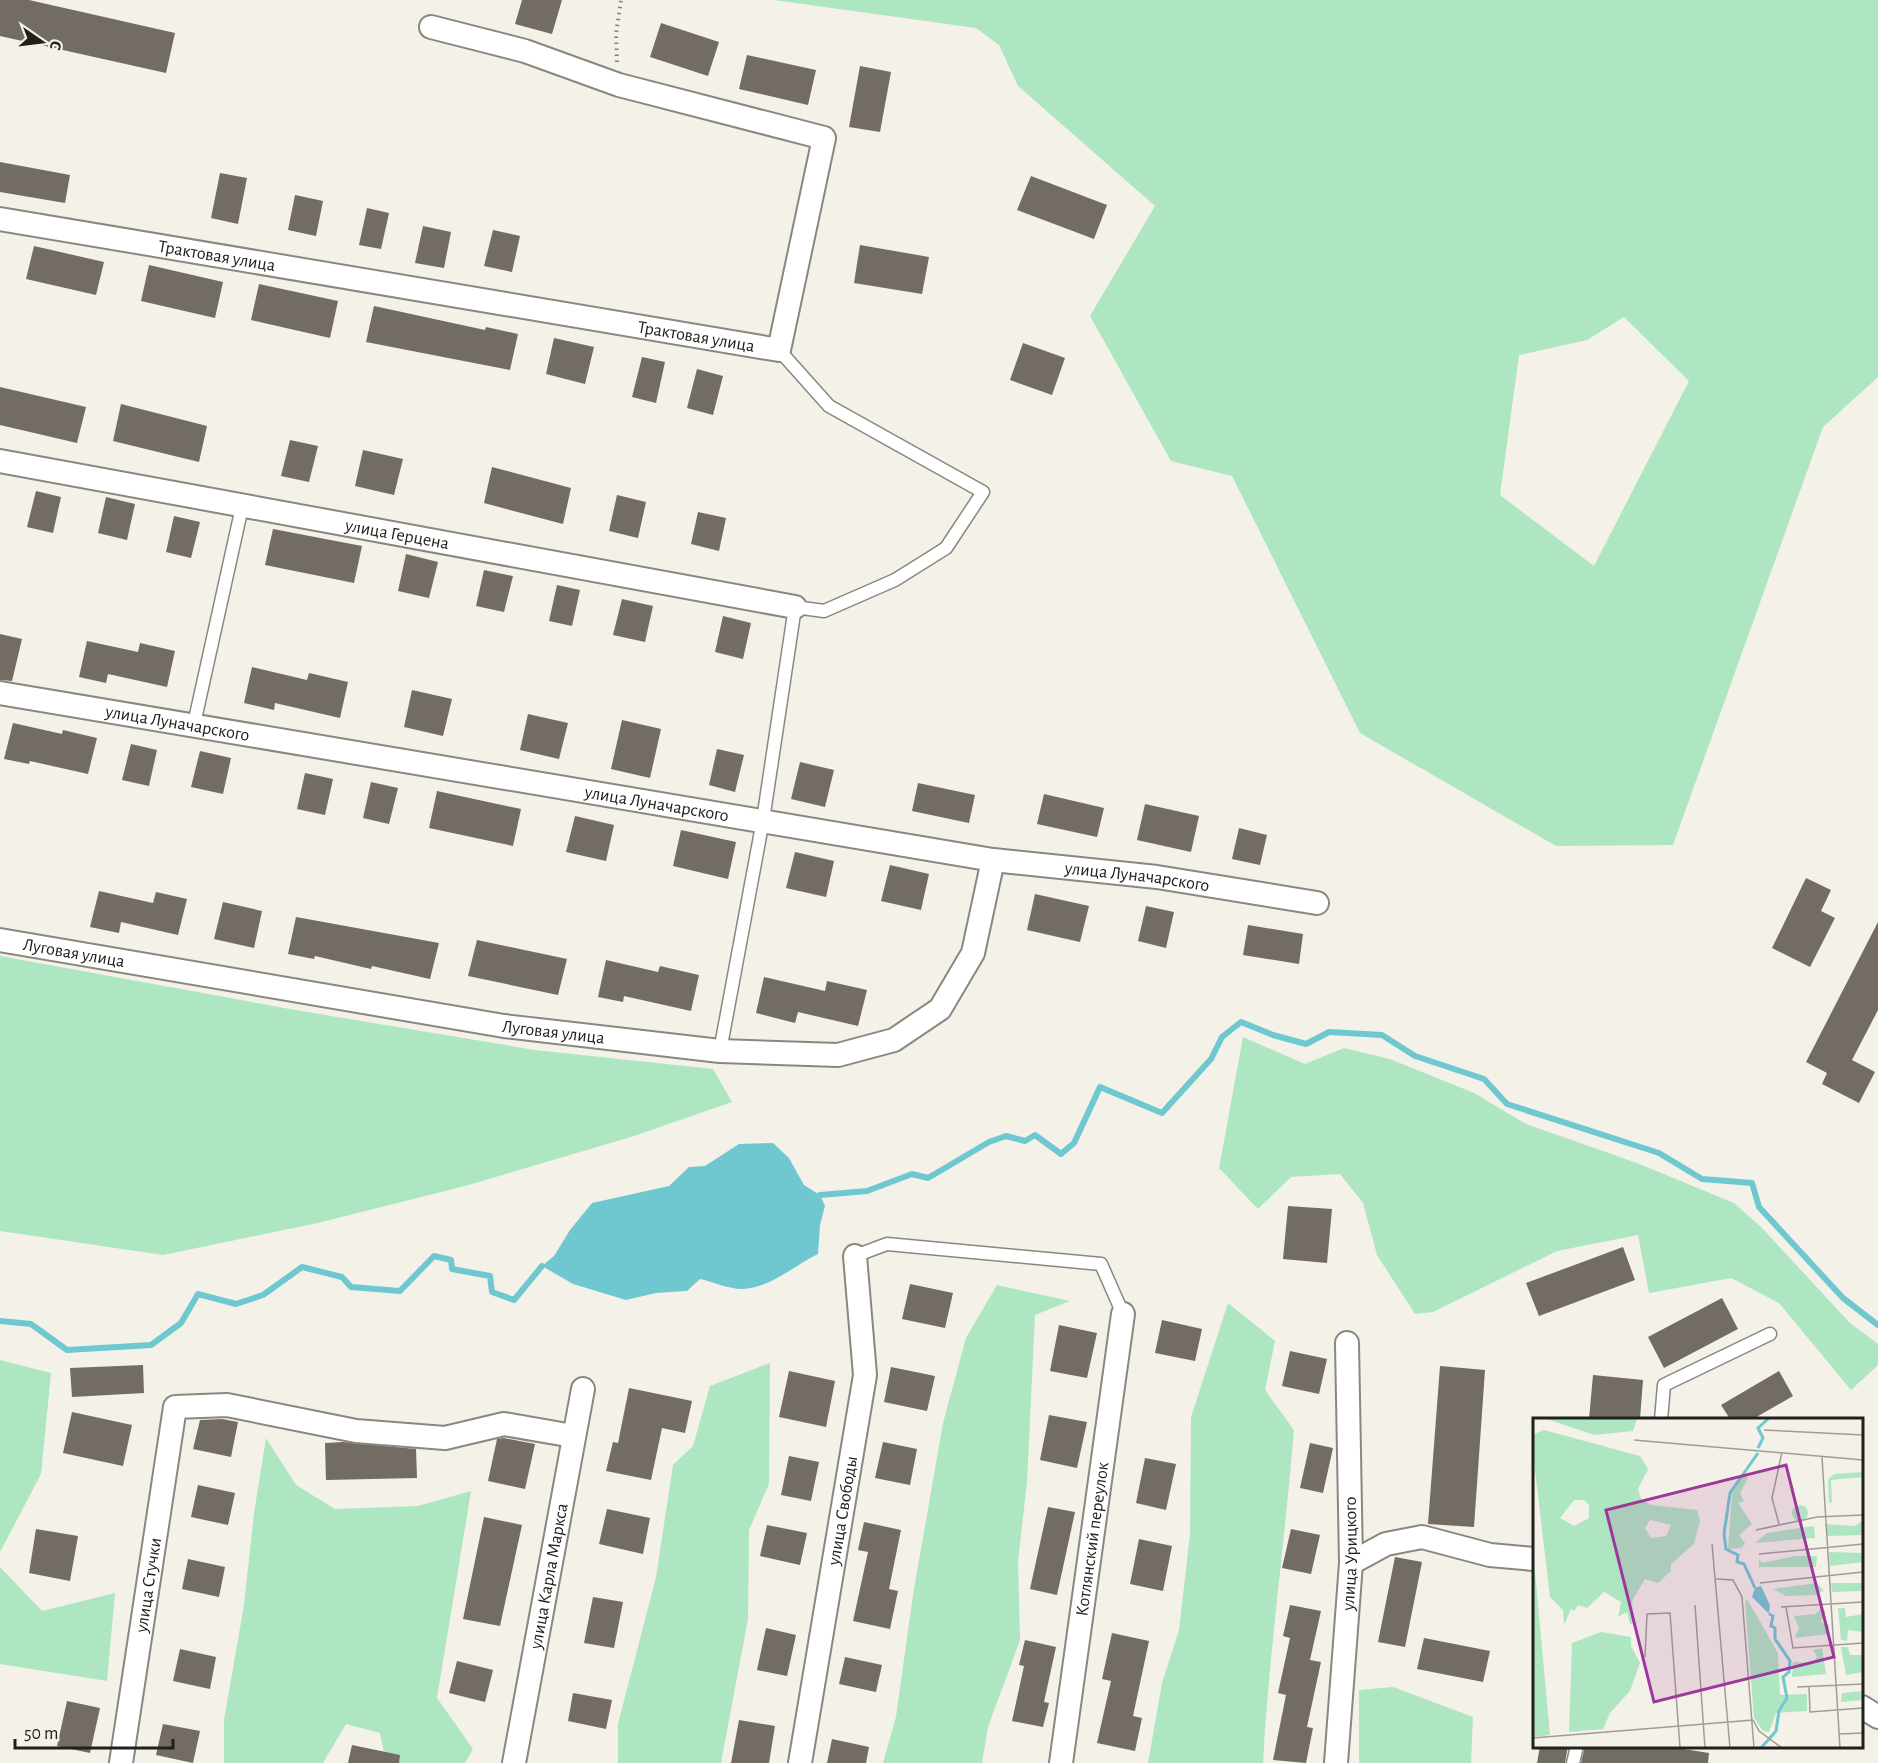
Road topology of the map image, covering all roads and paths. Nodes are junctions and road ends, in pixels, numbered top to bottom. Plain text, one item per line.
1 (621, 0) edge
2 (431, 27) dead end
3 (619, 85) junction
4 (0, 219) edge
5 (779, 350) junction
6 (0, 461) edge
7 (242, 507) junction
8 (795, 607) junction
9 (0, 693) edge
10 (194, 724) junction
11 (763, 820) junction
12 (993, 860) junction
13 (1317, 903) dead end
14 (0, 940) edge
15 (720, 1051) junction
16 (855, 1256) joint
17 (1123, 1314) joint
18 (1770, 1334) dead end
19 (1347, 1343) dead end
20 (583, 1389) dead end
21 (1661, 1418) edge
22 (573, 1436) junction
23 (1533, 1559) edge
24 (1351, 1563) junction
25 (1863, 1708) edge
26 (1878, 1717) edge
27 (1576, 1748) edge
28 (121, 1763) edge
29 (514, 1763) edge
30 (800, 1763) edge
31 (1061, 1763) edge
32 (1336, 1763) edge
33 (1573, 1763) edge

1 - 3 path
2 - 3 street, Трактовая улица
3 - 5 street, Трактовая улица
4 - 5 street, Трактовая улица
5 - 8 lane
6 - 7 street, улица Герцена
7 - 8 street, улица Герцена
7 - 10 lane
8 - 11 lane
9 - 10 street, улица Луначарского
10 - 11 street, улица Луначарского
11 - 12 street, улица Луначарского
11 - 15 lane
12 - 13 street, улица Луначарского
12 - 15 street, Луговая улица
14 - 15 street, Луговая улица
16 - 17 lane
16 - 30 street, улица Свободы
17 - 31 street, Котлянский переулок
18 - 21 lane
19 - 24 street, улица Урицкого
20 - 22 street, улица Карла Маркса
22 - 28 street, улица Стучки
22 - 29 street, улица Карла Маркса
23 - 24 street
24 - 32 street, улица Урицкого
25 - 26 street
27 - 33 lane

